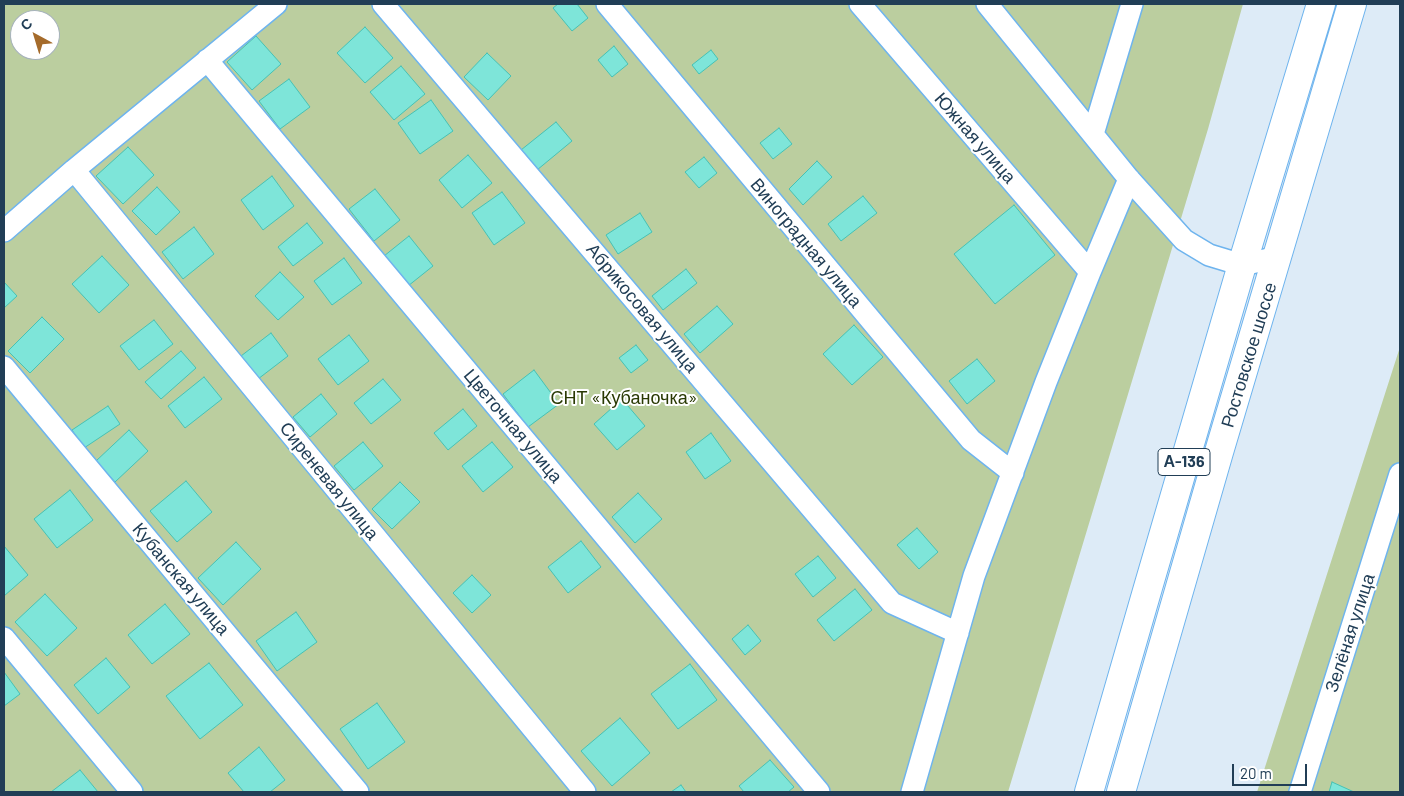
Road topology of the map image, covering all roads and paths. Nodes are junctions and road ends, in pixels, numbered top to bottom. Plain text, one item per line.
1 (276, 4) edge
2 (383, 4) edge
3 (607, 4) edge
4 (860, 4) edge
5 (987, 4) edge
6 (1132, 4) edge
7 (1321, 4) edge
8 (1352, 4) edge
9 (207, 60) junction
10 (1093, 134) junction
11 (74, 170) junction
12 (1129, 180) junction
13 (4, 231) edge
14 (1278, 258) junction
15 (1242, 265) junction
16 (1090, 272) junction
17 (4, 367) edge
18 (1013, 473) junction
19 (1400, 474) edge
20 (958, 634) junction
21 (4, 638) edge
22 (132, 792) edge
23 (358, 792) edge
24 (585, 792) edge
25 (819, 792) edge
26 (912, 792) edge
27 (1089, 792) edge
28 (1121, 792) edge
29 (1300, 792) edge

1 - 9 street
2 - 20 street, Абрикосовая улица
3 - 18 street, Виноградная улица
4 - 16 street, Южная улица
5 - 10 street
6 - 10 street
7 - 15 highway, Ростовское шоссе / А-136
8 - 14 highway, Ростовское шоссе / А-136
9 - 11 street
9 - 25 street, Цветочная улица
10 - 12 street
11 - 13 street
11 - 24 street, Сиреневая улица
12 - 15 street
12 - 16 street
14 - 15 street
14 - 28 highway, Ростовское шоссе / А-136
15 - 27 highway, Ростовское шоссе / А-136
16 - 18 street
17 - 23 street, Кубанская улица
18 - 20 street
19 - 29 street, Зелёная улица
20 - 26 street
21 - 22 street

